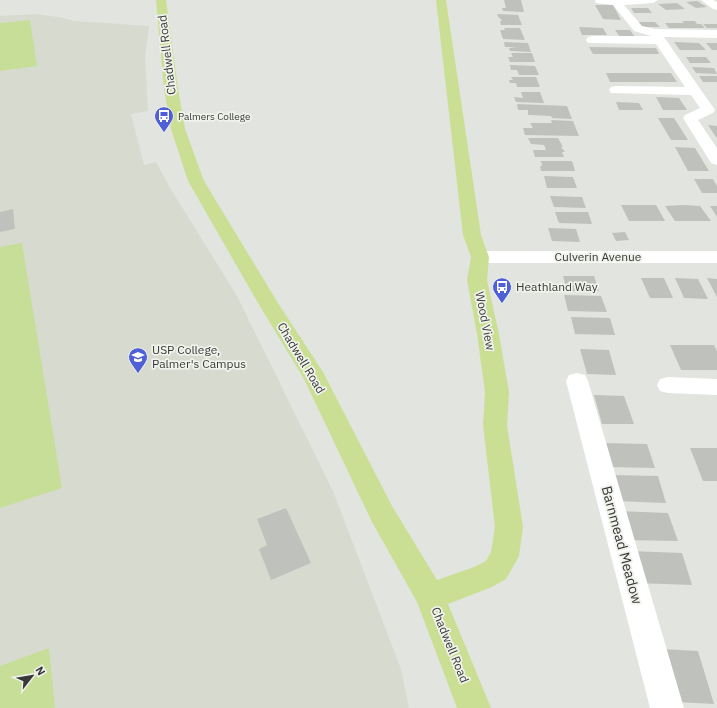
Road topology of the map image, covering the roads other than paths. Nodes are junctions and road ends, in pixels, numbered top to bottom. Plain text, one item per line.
1 (161, 0) edge
2 (441, 0) edge
3 (653, 0) edge
4 (706, 0) edge
5 (600, 1) dead end
6 (616, 2) junction
7 (717, 7) edge
8 (717, 34) edge
9 (657, 37) junction
10 (592, 40) dead end
11 (616, 90) dead end
12 (694, 91) junction
13 (712, 110) edge
14 (717, 160) edge
15 (480, 257) junction
16 (717, 257) edge
17 (577, 381) dead end
18 (668, 385) dead end
19 (717, 387) edge
20 (430, 596) junction
21 (474, 708) edge
22 (667, 708) edge

1 - 20 main road, Chadwell Road
2 - 15 main road, Wood View
3 - 6 street
4 - 7 street
5 - 6 street
6 - 9 street
8 - 9 street
9 - 10 street
9 - 12 street
11 - 12 street
12 - 13 street
13 - 14 street
15 - 16 street, Culverin Avenue
15 - 20 main road, Wood View
17 - 22 street, Barnmead Meadow
18 - 19 street
20 - 21 main road, Chadwell Road

